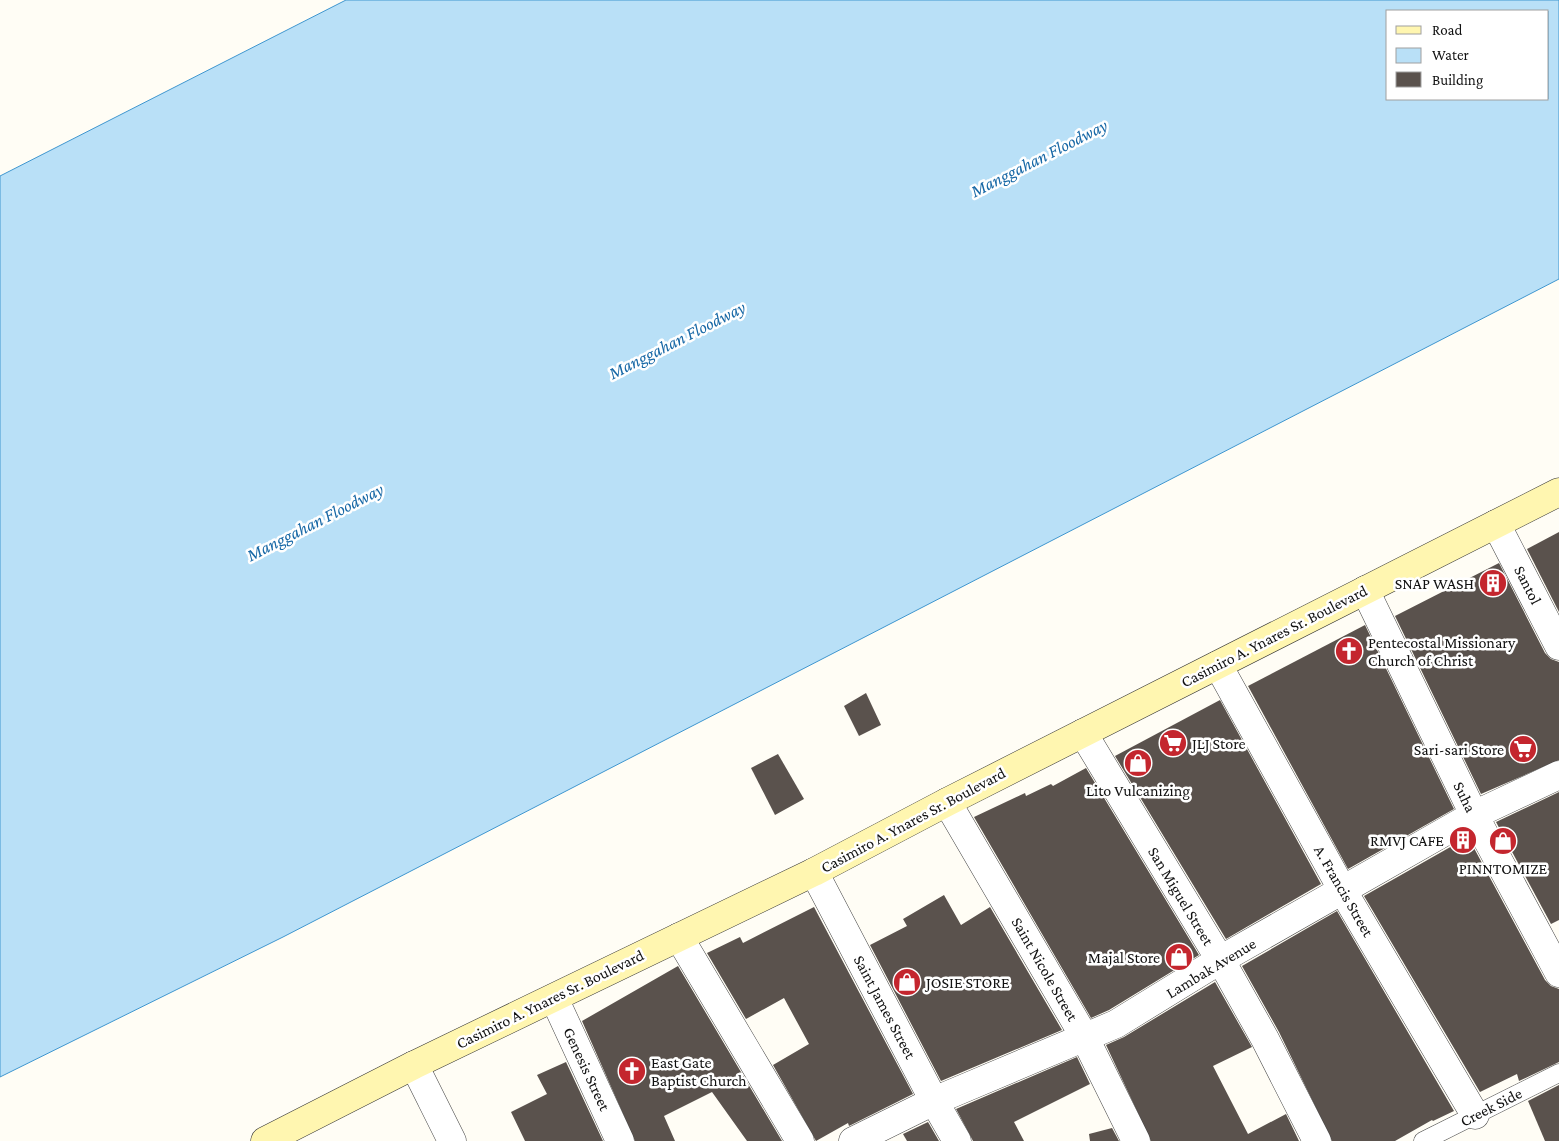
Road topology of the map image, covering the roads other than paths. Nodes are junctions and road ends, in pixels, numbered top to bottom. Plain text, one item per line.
1 (1559, 492) edge
2 (1496, 524) junction
3 (1365, 590) junction
4 (1559, 646) edge
5 (1218, 664) junction
6 (1083, 733) junction
7 (1559, 775) edge
8 (946, 802) junction
9 (1474, 816) junction
10 (814, 872) junction
11 (1344, 891) junction
12 (679, 937) junction
13 (1220, 960) junction
14 (1559, 973) edge
15 (554, 998) junction
16 (1085, 1038) junction
17 (414, 1065) junction
18 (1559, 1073) edge
19 (934, 1101) junction
20 (1475, 1115) junction
21 (295, 1134) edge
22 (265, 1141) edge
23 (452, 1141) edge
24 (620, 1141) edge
25 (800, 1141) edge
26 (852, 1141) edge
27 (957, 1141) edge
28 (1136, 1141) edge
29 (1317, 1141) edge
30 (1423, 1141) edge

1 - 2 main road, Casimiro A. Ynares Sr. Boulevard
2 - 3 main road, Casimiro A. Ynares Sr. Boulevard
2 - 4 street, Santol
3 - 5 main road, Casimiro A. Ynares Sr. Boulevard
3 - 9 street, Suha
5 - 6 main road, Casimiro A. Ynares Sr. Boulevard
5 - 11 street, A. Francis Street
6 - 8 main road, Casimiro A. Ynares Sr. Boulevard
6 - 13 street, San Miguel Street
7 - 9 street, Lambak Avenue
8 - 10 main road, Casimiro A. Ynares Sr. Boulevard
8 - 16 street, Saint Nicole Street
9 - 11 street, Lambak Avenue
9 - 14 street, Suha
10 - 12 main road, Casimiro A. Ynares Sr. Boulevard
10 - 19 street, Saint James Street
11 - 13 street, Lambak Avenue
11 - 20 street, A. Francis Street
12 - 15 main road, Casimiro A. Ynares Sr. Boulevard
12 - 25 street
13 - 16 street, Lambak Avenue
13 - 29 street, San Miguel Street
15 - 17 main road, Casimiro A. Ynares Sr. Boulevard
15 - 24 street, Genesis Street
16 - 19 street, Lambak Avenue
16 - 28 street, Saint Nicole Street
17 - 21 main road, Casimiro A. Ynares Sr. Boulevard
17 - 23 street
18 - 20 lane, Creek Side
19 - 26 street, Lambak Avenue
19 - 27 street, Saint James Street
20 - 30 lane, Creek Side
21 - 22 main road, Casimiro A. Ynares Sr. Boulevard

